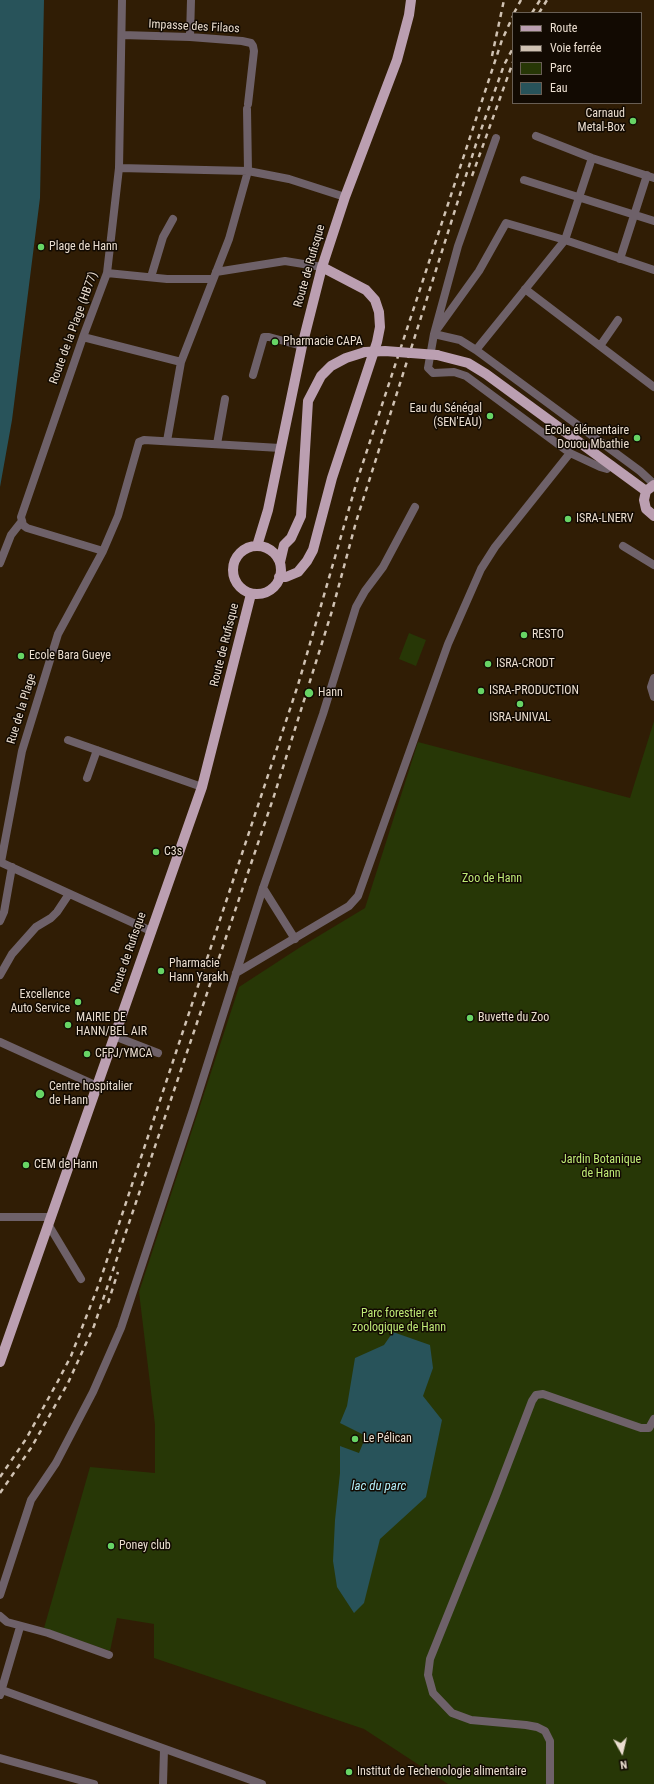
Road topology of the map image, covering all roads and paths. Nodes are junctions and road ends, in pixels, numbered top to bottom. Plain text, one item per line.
1 (122, 0) edge
2 (191, 0) edge
3 (411, 0) edge
4 (122, 35) junction
5 (190, 37) junction
6 (536, 136) dead end
7 (496, 138) dead end
8 (592, 158) junction
9 (119, 168) junction
10 (248, 171) junction
11 (650, 176) edge
12 (524, 180) dead end
13 (345, 197) junction
14 (579, 198) junction
15 (634, 215) junction
16 (173, 219) dead end
17 (654, 221) edge
18 (564, 240) junction
19 (620, 259) junction
20 (322, 267) junction
21 (654, 270) edge
22 (107, 273) junction
23 (215, 275) junction
24 (151, 278) junction
25 (525, 289) junction
26 (618, 320) dead end
27 (434, 334) junction
28 (83, 337) junction
29 (302, 346) junction
30 (600, 346) junction
31 (476, 350) junction
32 (181, 362) junction
33 (253, 375) dead end
34 (654, 387) edge
35 (225, 399) dead end
36 (167, 441) junction
37 (217, 444) junction
38 (280, 448) junction
39 (570, 453) junction
40 (612, 465) junction
41 (640, 471) junction
42 (632, 480) junction
43 (652, 487) edge
44 (416, 507) dead end
45 (654, 516) edge
46 (22, 521) junction
47 (284, 545) junction
48 (257, 546) junction
49 (623, 546) dead end
50 (269, 550) junction
51 (104, 551) junction
52 (280, 562) junction
53 (0, 563) edge
54 (654, 565) edge
55 (279, 577) junction
56 (252, 594) junction
57 (654, 678) edge
58 (654, 697) edge
59 (68, 740) dead end
60 (97, 750) junction
61 (88, 778) dead end
62 (202, 787) junction
63 (0, 862) edge
64 (12, 867) junction
65 (263, 888) junction
66 (69, 894) junction
67 (0, 921) edge
68 (151, 931) junction
69 (296, 939) junction
70 (236, 973) junction
71 (0, 975) edge
72 (114, 1036) junction
73 (0, 1042) edge
74 (158, 1053) dead end
75 (97, 1086) junction
76 (0, 1217) edge
77 (49, 1220) junction
78 (81, 1279) dead end
79 (0, 1362) edge
80 (654, 1419) edge
81 (0, 1595) edge
82 (0, 1616) edge
83 (20, 1627) junction
84 (109, 1655) dead end
85 (1, 1693) edge
86 (164, 1749) junction
87 (0, 1758) edge
88 (94, 1784) edge
89 (163, 1784) edge
90 (262, 1784) edge
91 (550, 1784) edge

1 - 4 street, Route de la Plage (HB77)
2 - 5 street
3 - 13 main road, Route de Rufisque
4 - 5 street, Impasse des Filaos
4 - 9 street, Route de la Plage (HB77)
5 - 10 street, Impasse des Filaos
6 - 8 street
7 - 27 street
8 - 11 street
8 - 14 street
9 - 10 street
9 - 22 street, Route de la Plage (HB77)
10 - 13 street
10 - 23 street
11 - 15 street
12 - 14 street
13 - 20 main road, Route de Rufisque
14 - 15 street
14 - 18 street
15 - 17 street
15 - 19 street
16 - 24 street
18 - 19 street
18 - 25 street
18 - 27 street
19 - 21 street
20 - 23 street
20 - 29 main road, Route de Rufisque
20 - 55 main road
22 - 24 street
22 - 28 street, Route de la Plage (HB77)
23 - 24 street
23 - 32 street
25 - 30 street
25 - 31 street
26 - 30 street
27 - 31 street
27 - 39 street
28 - 32 street
28 - 46 street, Route de la Plage (HB77)
29 - 33 street
29 - 38 main road, Route de Rufisque
30 - 34 street
31 - 41 street
32 - 36 street
35 - 37 street
36 - 37 street
36 - 51 street, Rue de la Plage
37 - 38 street
38 - 48 main road, Route de Rufisque
39 - 40 street
39 - 69 street
40 - 42 main road
40 - 47 main road, bridge
41 - 42 street
41 - 43 street
42 - 43 main road
43 - 45 main road
44 - 65 street
46 - 51 street
46 - 53 street
47 - 50 main road
47 - 52 main road
48 - 50 main road
48 - 56 main road, Route de Rufisque
49 - 54 street
50 - 52 main road
51 - 63 street, Rue de la Plage
52 - 55 main road
55 - 56 main road, Route de Rufisque
56 - 62 main road, Route de Rufisque
57 - 58 street
59 - 60 street
60 - 61 street
60 - 62 street
62 - 68 main road, Route de Rufisque
63 - 64 street
64 - 66 street
64 - 67 street
65 - 69 street
65 - 70 street
66 - 68 street
66 - 71 street
68 - 72 main road, Route de Rufisque
69 - 70 street
70 - 81 street
72 - 74 street
72 - 75 main road, Route de Rufisque
73 - 75 street
75 - 77 main road, Route de Rufisque
76 - 77 street
77 - 78 street
77 - 79 main road, Route de Rufisque
80 - 91 street
82 - 83 street
83 - 84 street
83 - 85 street
85 - 86 street
86 - 89 street
86 - 90 street
87 - 88 street

